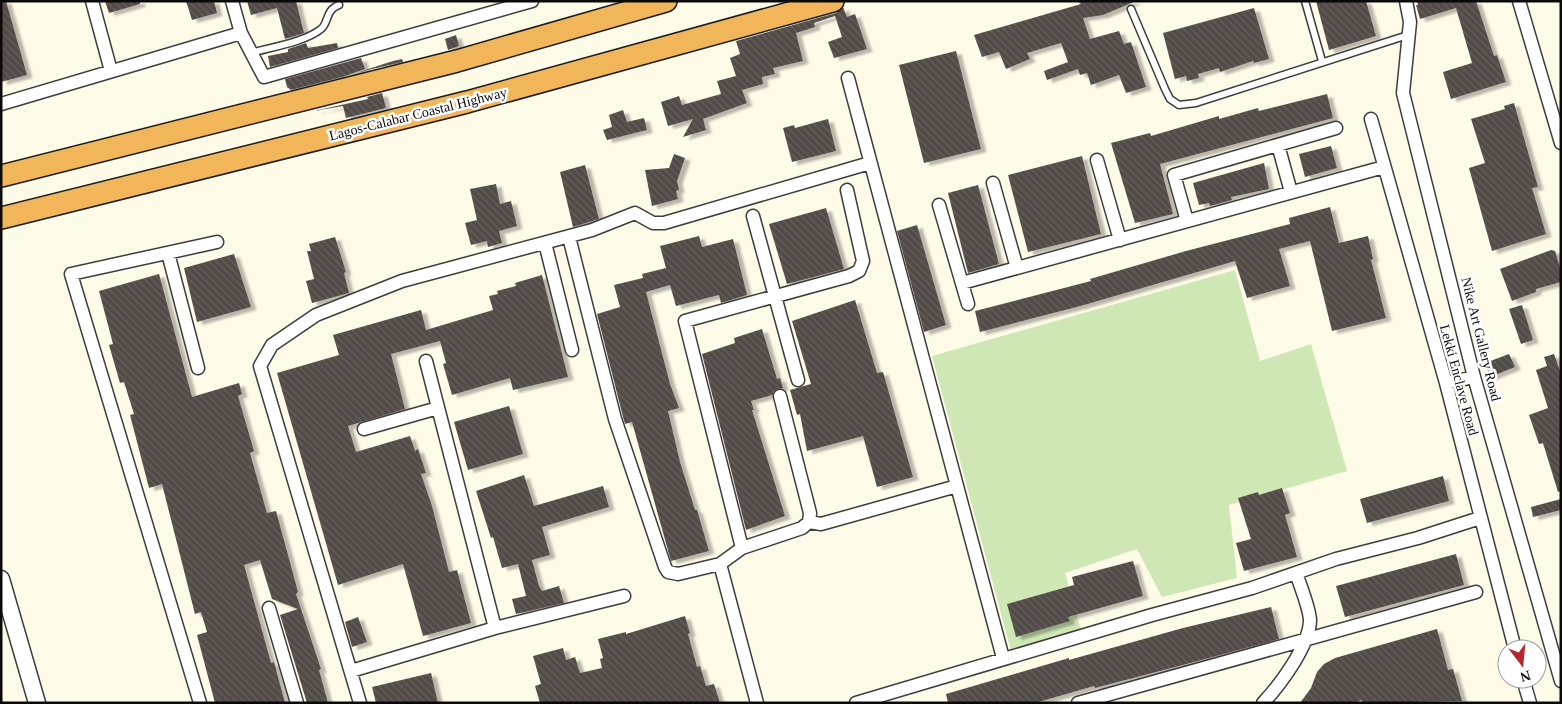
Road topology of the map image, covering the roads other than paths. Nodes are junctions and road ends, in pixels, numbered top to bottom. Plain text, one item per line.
1 (92, 1) edge
2 (232, 1) edge
3 (532, 1) edge
4 (666, 1) edge
5 (833, 1) edge
6 (1305, 1) edge
7 (1406, 1) edge
8 (1519, 1) edge
9 (339, 5) dead end
10 (1131, 9) dead end
11 (240, 33) junction
12 (1408, 35) junction
13 (251, 53) junction
14 (1322, 61) junction
15 (111, 71) junction
16 (848, 78) dead end
17 (1, 104) edge
18 (1371, 119) dead end
19 (1336, 128) dead end
20 (1561, 143) edge
21 (1278, 145) junction
22 (1097, 160) dead end
23 (870, 163) junction
24 (1384, 166) junction
25 (1, 176) edge
26 (993, 183) dead end
27 (847, 190) dead end
28 (1291, 192) junction
29 (939, 206) dead end
30 (753, 216) dead end
31 (1, 218) edge
32 (1187, 221) junction
33 (569, 237) junction
34 (1120, 240) junction
35 (217, 242) dead end
36 (545, 243) junction
37 (168, 253) junction
38 (1017, 268) junction
39 (962, 283) junction
40 (776, 297) junction
41 (968, 304) dead end
42 (572, 350) dead end
43 (426, 361) dead end
44 (198, 368) dead end
45 (1474, 377) junction
46 (798, 380) dead end
47 (1446, 383) junction
48 (780, 396) dead end
49 (438, 408) junction
50 (364, 429) dead end
51 (957, 486) junction
52 (1480, 518) junction
53 (809, 522) junction
54 (742, 548) junction
55 (720, 564) junction
56 (1296, 572) junction
57 (1, 579) edge
58 (1476, 592) dead end
59 (624, 596) dead end
60 (269, 608) dead end
61 (495, 628) junction
62 (1512, 639) edge
63 (1304, 641) junction
64 (1003, 658) junction
65 (351, 671) junction
66 (1561, 681) edge
67 (1526, 689) edge
68 (38, 703) edge
69 (200, 703) edge
70 (297, 703) edge
71 (360, 703) edge
72 (757, 703) edge
73 (856, 703) edge
74 (1078, 703) edge
75 (1263, 703) edge
76 (1530, 703) edge

1 - 15 street
2 - 11 street
3 - 13 street
4 - 25 highway
5 - 31 highway, Lagos-Calabar Coastal Highway
6 - 14 lane
7 - 12 street, Nike Art Gallery Road
8 - 20 street
9 - 13 lane
10 - 14 lane
11 - 13 street
11 - 15 street
12 - 14 lane
12 - 45 street, Nike Art Gallery Road
15 - 17 street
16 - 23 street
18 - 24 street, Lekki Enclave Road
19 - 21 street
21 - 28 street
21 - 32 street
22 - 34 street
23 - 33 street
23 - 51 street
24 - 28 street
24 - 47 street, Lekki Enclave Road
26 - 38 street
27 - 40 street
28 - 32 street
29 - 39 street
30 - 40 street
32 - 34 street
33 - 36 street
33 - 55 street
34 - 38 street
35 - 37 street
36 - 42 street
36 - 65 street
37 - 44 street
37 - 69 street
38 - 39 street
39 - 41 street
40 - 46 street
40 - 54 street
43 - 49 street
45 - 47 street
45 - 66 street, Nike Art Gallery Road
47 - 52 street, Lekki Enclave Road
48 - 53 street
49 - 50 street
49 - 61 street
51 - 53 street
51 - 64 street
52 - 56 street
52 - 62 street, Lekki Enclave Road
53 - 54 street
54 - 55 street
55 - 72 street
56 - 63 street
56 - 64 street
57 - 68 street
58 - 63 street
59 - 61 street
60 - 70 street
61 - 65 street
63 - 74 street
63 - 75 street
64 - 73 street
65 - 71 street
67 - 76 street

